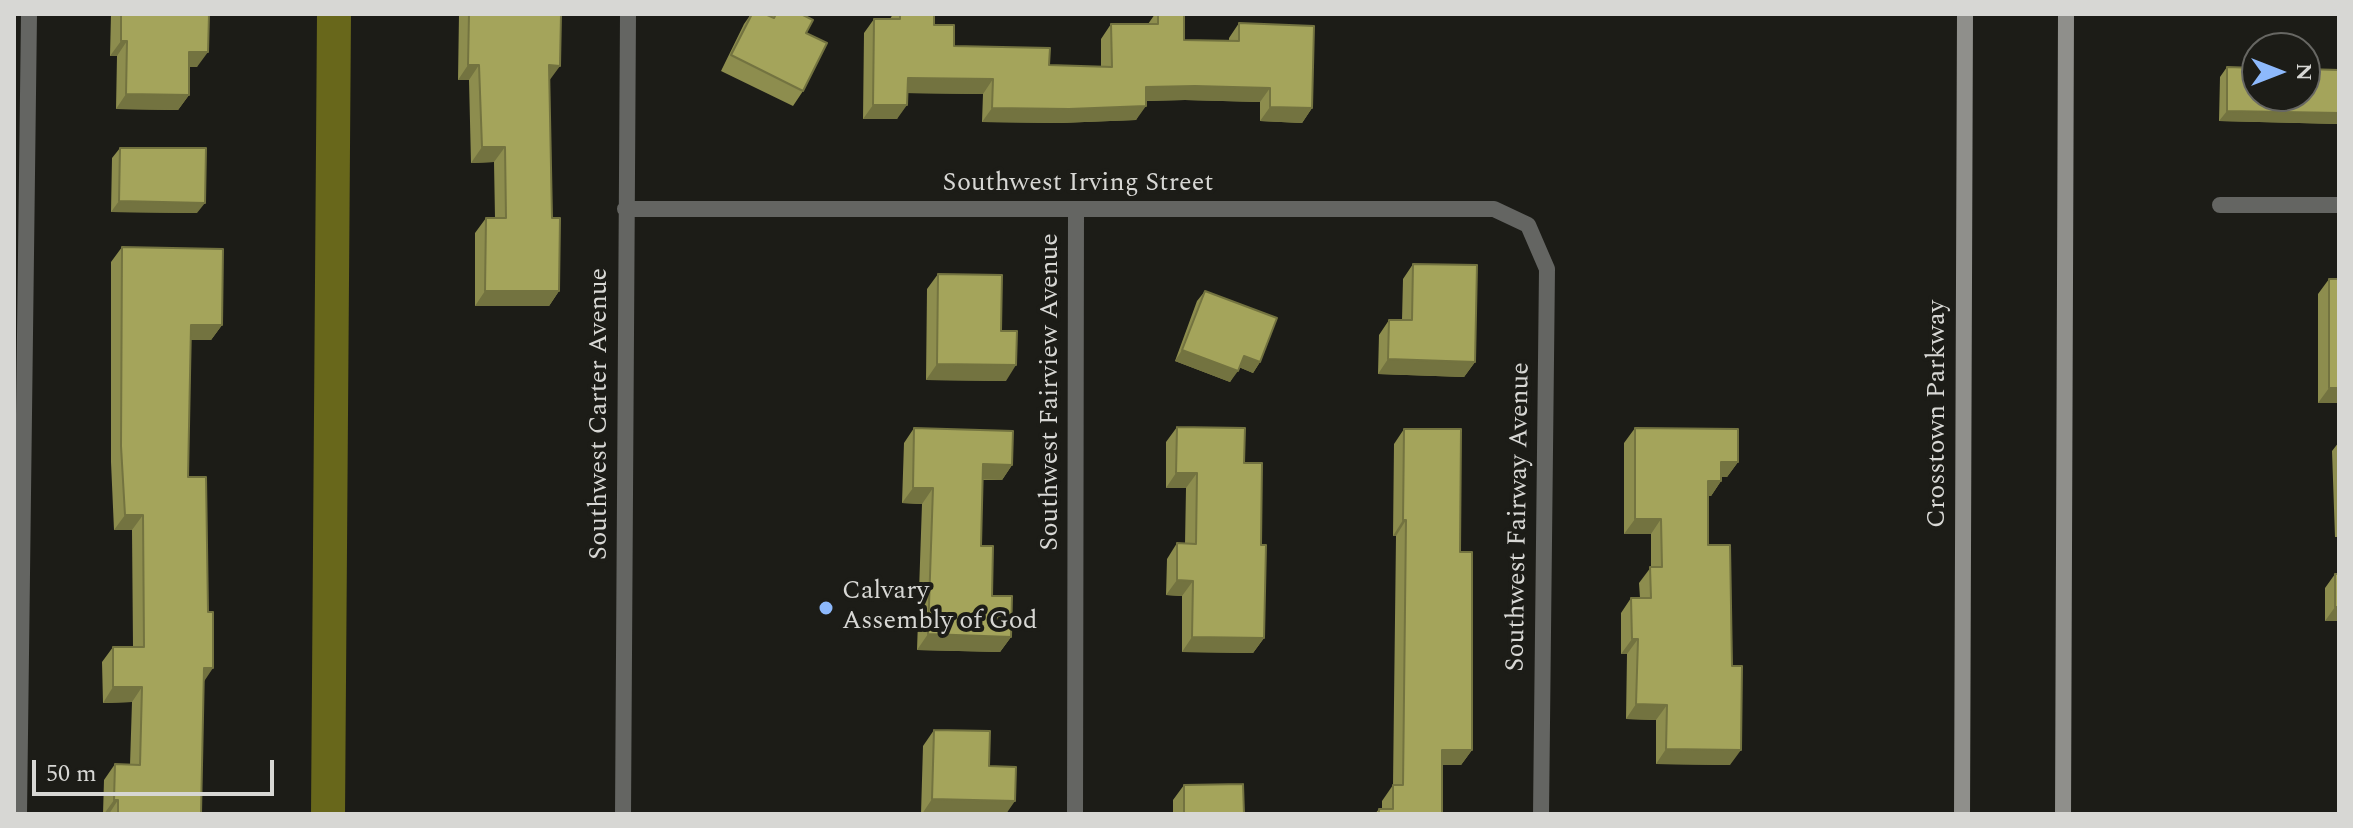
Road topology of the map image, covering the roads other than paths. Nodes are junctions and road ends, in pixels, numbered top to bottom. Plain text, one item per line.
1 (29, 14) edge
2 (628, 14) edge
3 (1965, 14) edge
4 (2066, 14) edge
5 (2220, 205) dead end
6 (2339, 205) edge
7 (625, 209) junction
8 (1076, 209) junction
9 (1528, 225) joint
10 (18, 516) edge
11 (19, 814) edge
12 (623, 814) edge
13 (1075, 814) edge
14 (1541, 814) edge
15 (1962, 814) edge
16 (2063, 814) edge

1 - 10 street
2 - 7 street, Southwest Carter Avenue
3 - 15 main road, Crosstown Parkway
4 - 16 main road
5 - 6 street
7 - 8 street, Southwest Irving Street
7 - 12 street, Southwest Carter Avenue
8 - 9 street, Southwest Irving Street
8 - 13 street, Southwest Fairview Avenue
9 - 14 street, Southwest Fairway Avenue
10 - 11 street

